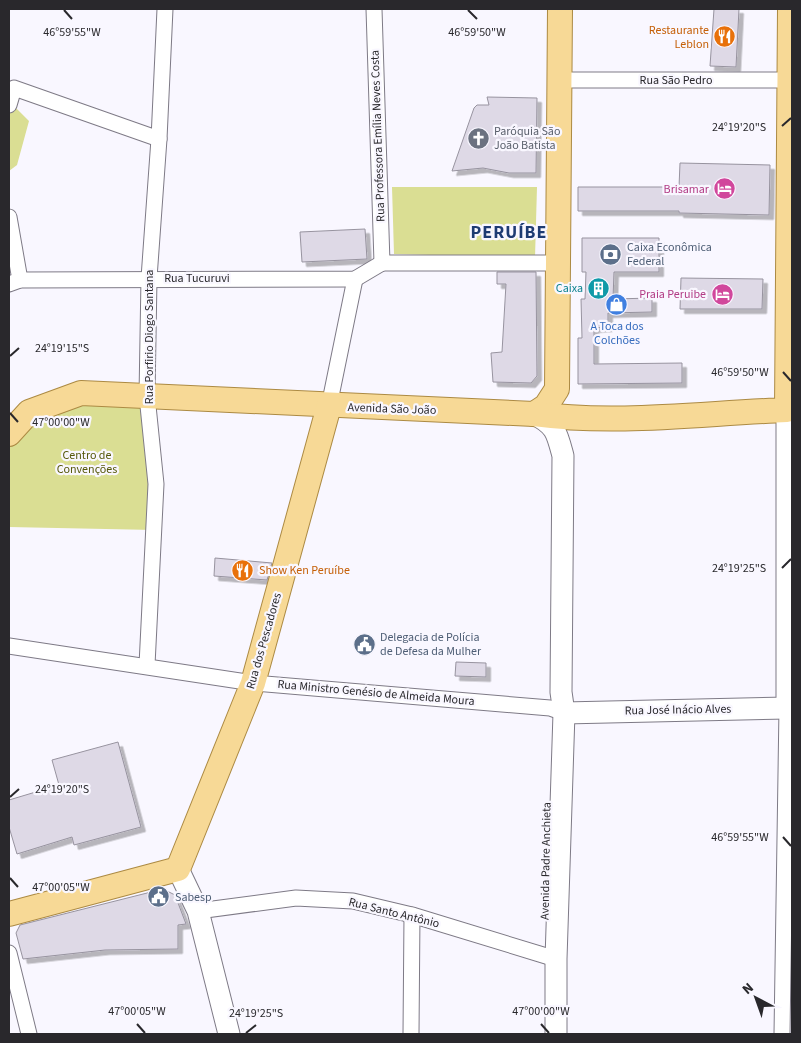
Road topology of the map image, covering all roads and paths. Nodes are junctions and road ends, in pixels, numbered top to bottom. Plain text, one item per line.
1 (165, 9) edge
2 (374, 9) edge
3 (560, 9) edge
4 (790, 9) edge
5 (559, 80) junction
6 (791, 80) edge
7 (9, 105) edge
8 (159, 139) junction
9 (9, 216) edge
10 (382, 263) junction
11 (558, 263) junction
12 (149, 278) junction
13 (355, 279) junction
14 (15, 282) edge
15 (557, 389) junction
16 (147, 396) junction
17 (329, 406) junction
18 (787, 410) junction
19 (534, 414) junction
20 (586, 419) junction
21 (9, 434) edge
22 (9, 646) edge
23 (146, 665) junction
24 (253, 683) junction
25 (558, 704) junction
26 (789, 707) edge
27 (178, 870) junction
28 (198, 911) junction
29 (9, 914) edge
30 (412, 916) junction
31 (9, 953) edge
32 (550, 957) junction
33 (28, 1034) edge
34 (228, 1034) edge
35 (411, 1034) edge
36 (542, 1034) edge
37 (556, 1034) edge
38 (782, 1034) edge

1 - 8 street, Rua Porfirio Diogo Santana
2 - 10 street, Rua Professora Emília Neves Costa
3 - 5 main road
4 - 6 main road
5 - 6 street, Rua São Pedro
5 - 11 main road
6 - 18 main road
7 - 8 street
8 - 12 street, Rua Porfirio Diogo Santana
9 - 14 street
10 - 11 street
10 - 13 street
11 - 15 main road
12 - 13 street, Rua Tucuruvi
12 - 14 street, Rua Tucuruvi
12 - 16 street, Rua Porfirio Diogo Santana
13 - 17 street
15 - 19 main road
15 - 20 main road
16 - 17 main road, Avenida São João
16 - 21 main road, Avenida São João
16 - 23 street, Rua Porfirio Diogo Santana
17 - 19 main road, Avenida São João
17 - 24 main road, Rua dos Pescadores
18 - 20 main road, Avenida São João
18 - 26 main road
19 - 20 main road, Avenida São João
19 - 25 main road, Avenida Padre Anchieta
22 - 23 street, Rua Ministro Genésio de Almeida Moura
23 - 24 street, Rua Ministro Genésio de Almeida Moura
24 - 25 street, Rua Ministro Genésio de Almeida Moura
24 - 27 main road, Rua dos Pescadores
25 - 26 main road, Rua José Inácio Alves
25 - 32 main road, Avenida Padre Anchieta
26 - 38 street
27 - 28 main road
27 - 29 main road
28 - 30 street, Rua Santo Antônio
28 - 34 main road
30 - 32 street, Rua Santo Antônio
30 - 35 street
31 - 33 street
32 - 36 main road, Avenida Padre Anchieta
32 - 37 main road, Avenida Padre Anchieta

